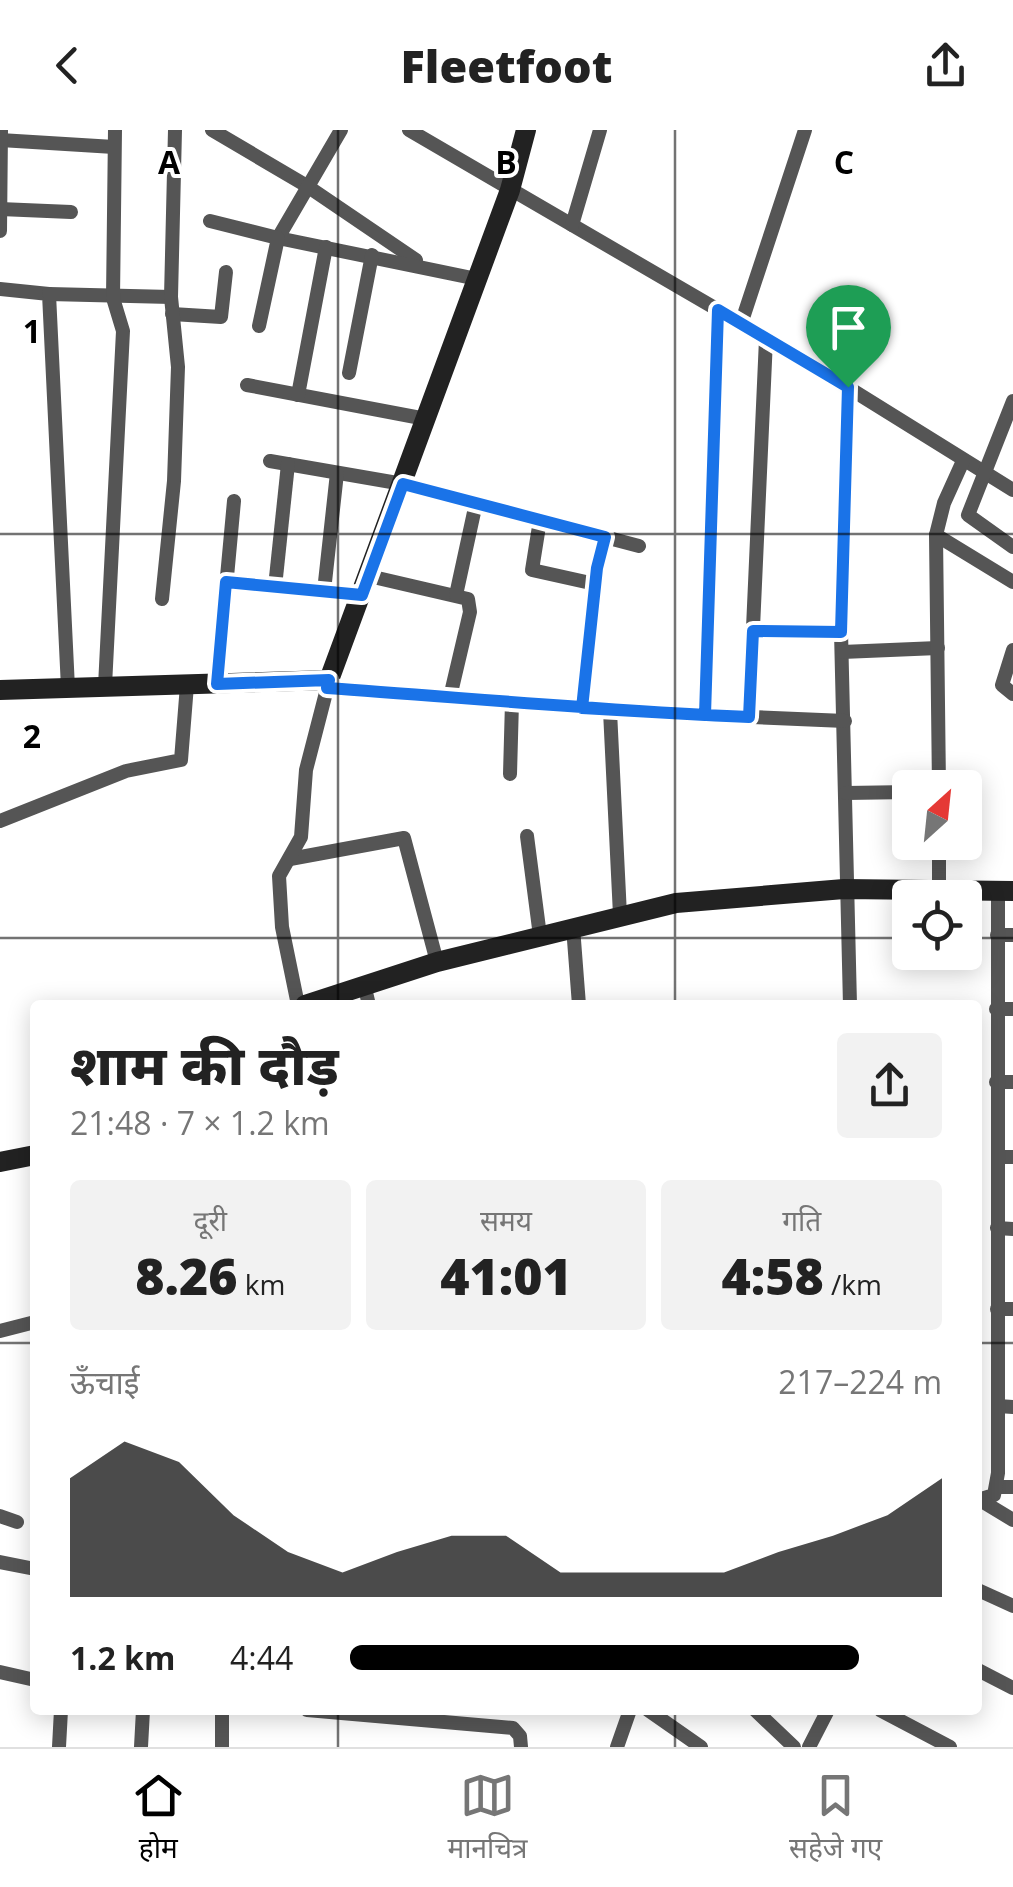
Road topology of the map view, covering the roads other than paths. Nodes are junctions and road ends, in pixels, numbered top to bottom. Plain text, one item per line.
1 (1, 130) edge
2 (115, 130) edge
3 (175, 130) edge
4 (212, 130) edge
5 (341, 130) edge
6 (409, 130) edge
7 (526, 130) edge
8 (600, 130) edge
9 (805, 130) edge
10 (1, 140) edge
11 (114, 147) junction
12 (307, 186) junction
13 (510, 190) junction
14 (0, 209) edge
15 (72, 212) dead end
16 (210, 221) dead end
17 (572, 225) junction
18 (0, 232) edge
19 (278, 238) junction
20 (326, 246) junction
21 (372, 255) junction
22 (420, 264) junction
23 (226, 272) dead end
24 (477, 278) junction
25 (0, 289) edge
26 (49, 294) junction
27 (112, 298) junction
28 (171, 306) junction
29 (718, 310) junction
30 (742, 324) junction
31 (259, 326) dead end
32 (766, 338) junction
33 (348, 372) dead end
34 (247, 386) dead end
35 (848, 387) junction
36 (298, 395) junction
37 (1013, 401) edge
38 (426, 419) junction
39 (270, 461) dead end
40 (963, 461) junction
41 (288, 464) junction
42 (337, 473) junction
43 (987, 474) junction
44 (403, 484) junction
45 (1013, 490) edge
46 (234, 501) dead end
47 (476, 503) junction
48 (540, 520) junction
49 (936, 536) junction
50 (605, 537) junction
51 (639, 546) dead end
52 (1013, 547) edge
53 (226, 582) junction
54 (1013, 582) edge
55 (595, 584) junction
56 (366, 586) junction
57 (275, 587) junction
58 (324, 591) junction
59 (456, 594) junction
60 (162, 599) dead end
61 (753, 631) junction
62 (841, 632) junction
63 (938, 648) junction
64 (1013, 650) edge
65 (842, 652) junction
66 (217, 684) junction
67 (328, 684) junction
68 (186, 685) junction
69 (105, 686) junction
70 (68, 688) junction
71 (0, 690) edge
72 (1013, 694) edge
73 (450, 697) junction
74 (512, 702) junction
75 (582, 708) junction
76 (610, 710) junction
77 (705, 715) junction
78 (749, 717) junction
79 (845, 721) junction
80 (938, 770) edge
81 (510, 774) dead end
82 (892, 792) edge
83 (846, 793) junction
84 (0, 822) edge
85 (527, 836) dead end
86 (290, 859) junction
87 (844, 889) junction
88 (892, 890) edge
89 (1005, 891) edge
90 (620, 915) junction
91 (573, 927) junction
92 (1005, 935) edge
93 (540, 936) junction
94 (437, 962) junction
95 (367, 994) edge
96 (301, 1000) edge
97 (332, 1000) edge
98 (579, 1000) edge
99 (850, 1000) edge
100 (996, 1009) junction
101 (1013, 1009) edge
102 (996, 1082) junction
103 (1013, 1082) edge
104 (30, 1156) edge
105 (1005, 1157) edge
106 (0, 1162) edge
107 (1005, 1228) edge
108 (997, 1309) junction
109 (1013, 1309) edge
110 (30, 1323) edge
111 (0, 1331) edge
112 (982, 1336) edge
113 (996, 1336) junction
114 (1006, 1406) edge
115 (1005, 1488) edge
116 (982, 1500) edge
117 (982, 1502) edge
118 (0, 1516) edge
119 (1013, 1520) edge
120 (17, 1522) dead end
121 (0, 1562) edge
122 (30, 1568) edge
123 (982, 1592) edge
124 (1013, 1606) edge
125 (0, 1672) edge
126 (982, 1672) edge
127 (30, 1679) edge
128 (1013, 1688) edge
129 (61, 1715) edge
130 (144, 1715) edge
131 (222, 1715) edge
132 (363, 1715) edge
133 (628, 1715) edge
134 (655, 1715) edge
135 (760, 1715) edge
136 (825, 1715) edge
137 (889, 1715) edge
138 (60, 1747) edge
139 (141, 1747) edge
140 (222, 1747) edge
141 (520, 1747) edge
142 (618, 1747) edge
143 (701, 1747) edge
144 (794, 1747) edge
145 (809, 1747) edge
146 (950, 1747) edge

1 - 10 street
2 - 11 street
3 - 28 street
4 - 12 street
5 - 12 street
6 - 13 street
7 - 13 street
8 - 17 street
9 - 30 street
10 - 11 street
10 - 14 street
11 - 27 street
12 - 19 street
12 - 22 street
13 - 17 street
13 - 24 street
14 - 15 street
14 - 18 street
16 - 19 street
17 - 29 street
19 - 20 street
19 - 31 street
20 - 21 street
20 - 36 street
21 - 22 street
21 - 33 street
22 - 24 street
23 - 28 street
24 - 38 street
25 - 26 street
26 - 27 street
26 - 70 street
27 - 28 street
27 - 69 street
28 - 60 street
29 - 30 street
29 - 77 street
30 - 32 street
32 - 35 street
32 - 61 street
34 - 36 street
35 - 40 street
35 - 62 street
36 - 38 street
37 - 43 street
38 - 44 street
39 - 41 street
40 - 43 street
40 - 49 street
41 - 42 street
41 - 57 street
42 - 44 street
42 - 58 street
43 - 45 street
43 - 52 street
44 - 47 street
44 - 56 street
46 - 53 street
47 - 48 street
47 - 59 street
48 - 50 street
48 - 55 street
49 - 54 street
49 - 63 street
50 - 51 street
50 - 55 street
53 - 57 street
53 - 66 street
55 - 75 street
56 - 58 street
56 - 59 street
56 - 67 street
57 - 58 street
59 - 73 street
61 - 62 street
61 - 78 street
62 - 65 street
63 - 65 street
63 - 80 street
64 - 72 street
65 - 79 street
66 - 67 street
66 - 68 street
67 - 73 street
67 - 86 street
68 - 69 street
68 - 84 street
69 - 70 street
70 - 71 street
73 - 74 street
74 - 75 street
74 - 81 street
75 - 76 street
76 - 77 street
76 - 90 street
77 - 78 street
78 - 79 street
79 - 83 street
82 - 83 street
83 - 87 street
85 - 93 street
86 - 94 street
86 - 96 street
87 - 88 street
87 - 90 street
87 - 99 street
89 - 92 street
90 - 91 street
91 - 93 street
91 - 98 street
92 - 100 street
93 - 94 street
94 - 95 street
95 - 97 street
100 - 101 street
100 - 102 street
102 - 103 street
102 - 105 street
104 - 106 street
105 - 107 street
107 - 108 street
108 - 109 street
108 - 113 street
110 - 111 street
112 - 113 street
113 - 114 street
114 - 115 street
115 - 116 street
117 - 119 street
118 - 120 street
121 - 122 street
123 - 124 street
125 - 127 street
126 - 128 street
129 - 138 street
130 - 139 street
131 - 140 street
132 - 141 street
133 - 142 street
134 - 143 street
135 - 144 street
136 - 145 street
137 - 146 street

